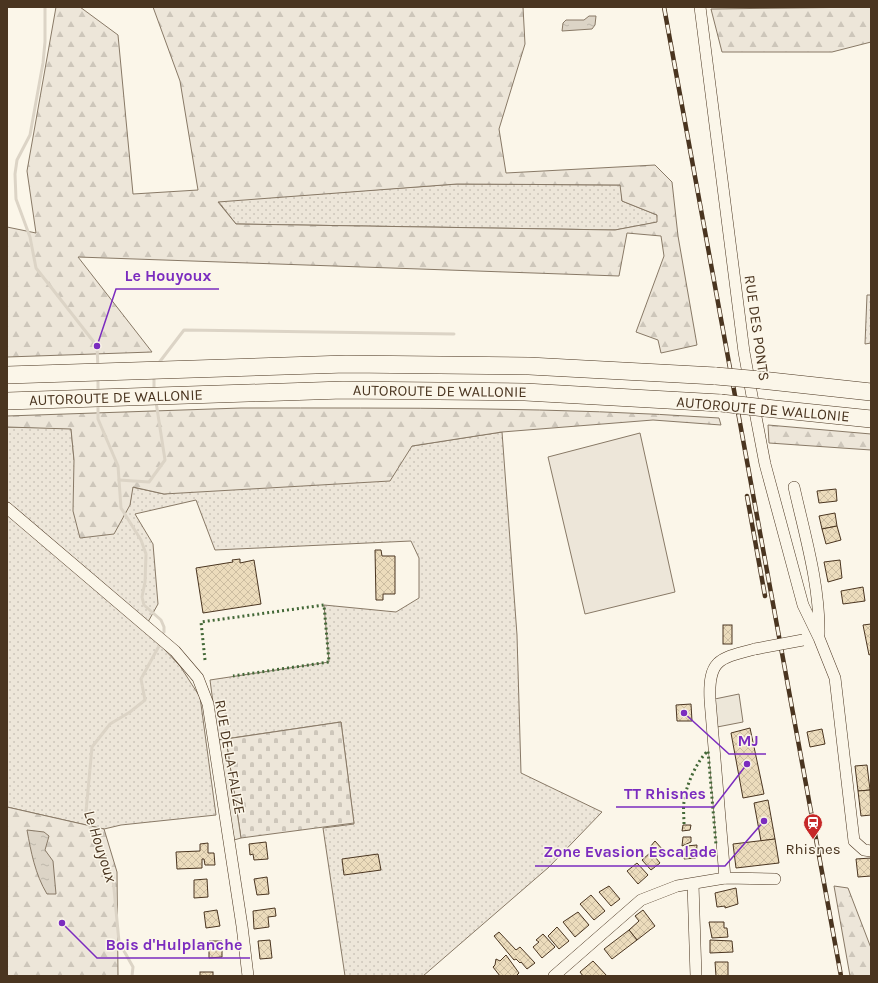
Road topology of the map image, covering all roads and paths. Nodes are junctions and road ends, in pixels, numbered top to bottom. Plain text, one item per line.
1 (700, 7) edge
2 (7, 375) edge
3 (871, 392) edge
4 (7, 401) edge
5 (871, 419) edge
6 (794, 487) dead end
7 (7, 508) edge
8 (819, 638) junction
9 (871, 851) edge
10 (726, 878) junction
11 (775, 879) dead end
12 (693, 884) junction
13 (248, 976) edge
14 (554, 976) edge
15 (696, 976) edge

1 - 8 street, RUE DES PONTS
2 - 3 highway, AUTOROUTE DE WALLONIE, bridge
4 - 5 highway, AUTOROUTE DE WALLONIE, bridge
6 - 8 street
7 - 13 street, RUE DE LA FALIZE
8 - 9 street, RUE DES PONTS
8 - 10 street, bridge
10 - 11 street
10 - 12 street
12 - 14 street
12 - 15 street

